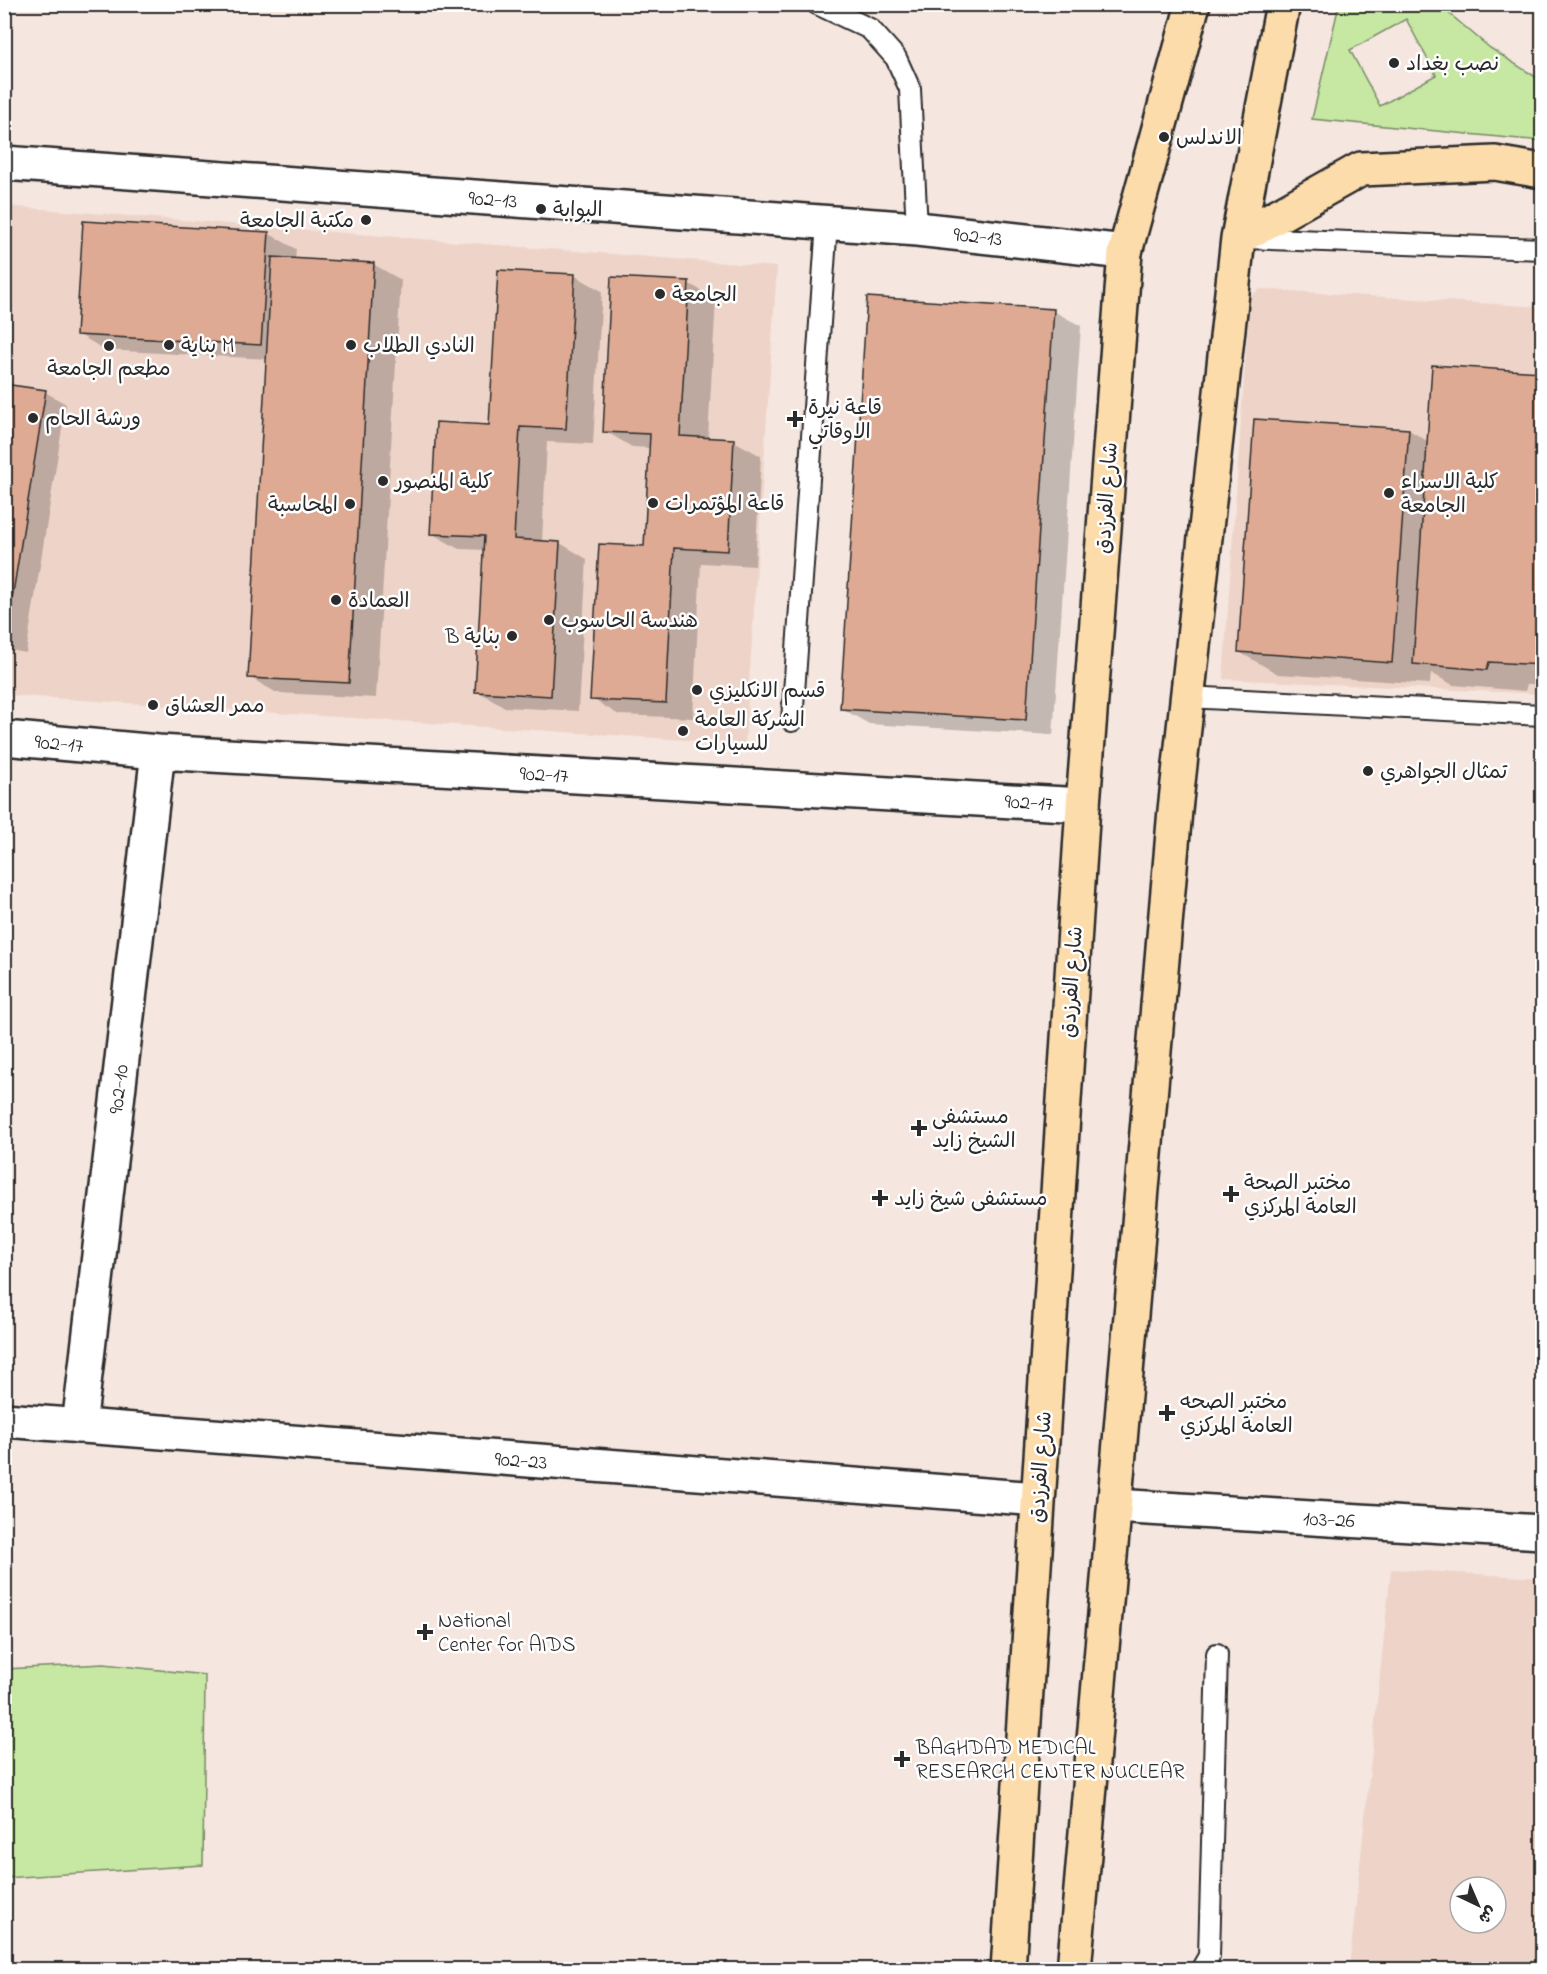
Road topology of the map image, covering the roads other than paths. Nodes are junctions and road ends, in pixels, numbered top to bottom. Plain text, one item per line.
1 (817, 4) edge
2 (1193, 4) edge
3 (1282, 4) edge
4 (4, 163) edge
5 (1542, 171) edge
6 (828, 223) junction
7 (917, 229) junction
8 (1238, 238) junction
9 (1542, 249) edge
10 (1125, 252) junction
11 (1187, 697) junction
12 (1542, 715) edge
13 (792, 721) dead end
14 (4, 738) edge
15 (158, 752) junction
16 (1083, 806) junction
17 (4, 1420) edge
18 (79, 1426) junction
19 (1038, 1499) junction
20 (1115, 1506) junction
21 (1542, 1532) edge
22 (1217, 1654) dead end
23 (1008, 1970) edge
24 (1074, 1970) edge
25 (1201, 1970) edge

1 - 7 lane
2 - 10 main road, شارع الفرزدق
3 - 8 main road
4 - 6 street, 902-13
5 - 8 main road
6 - 7 street, 902-13
6 - 13 lane
7 - 10 street, 902-13
8 - 9 lane
8 - 11 main road
10 - 16 main road, شارع الفرزدق
11 - 12 lane
11 - 20 main road
14 - 15 street, 902-17
15 - 16 street, 902-17
15 - 18 street, 902-10
16 - 19 main road, شارع الفرزدق
17 - 18 street, 902-23
18 - 19 street, 902-23
19 - 23 main road, شارع الفرزدق
20 - 21 street, 103-26
20 - 24 main road
22 - 25 lane

